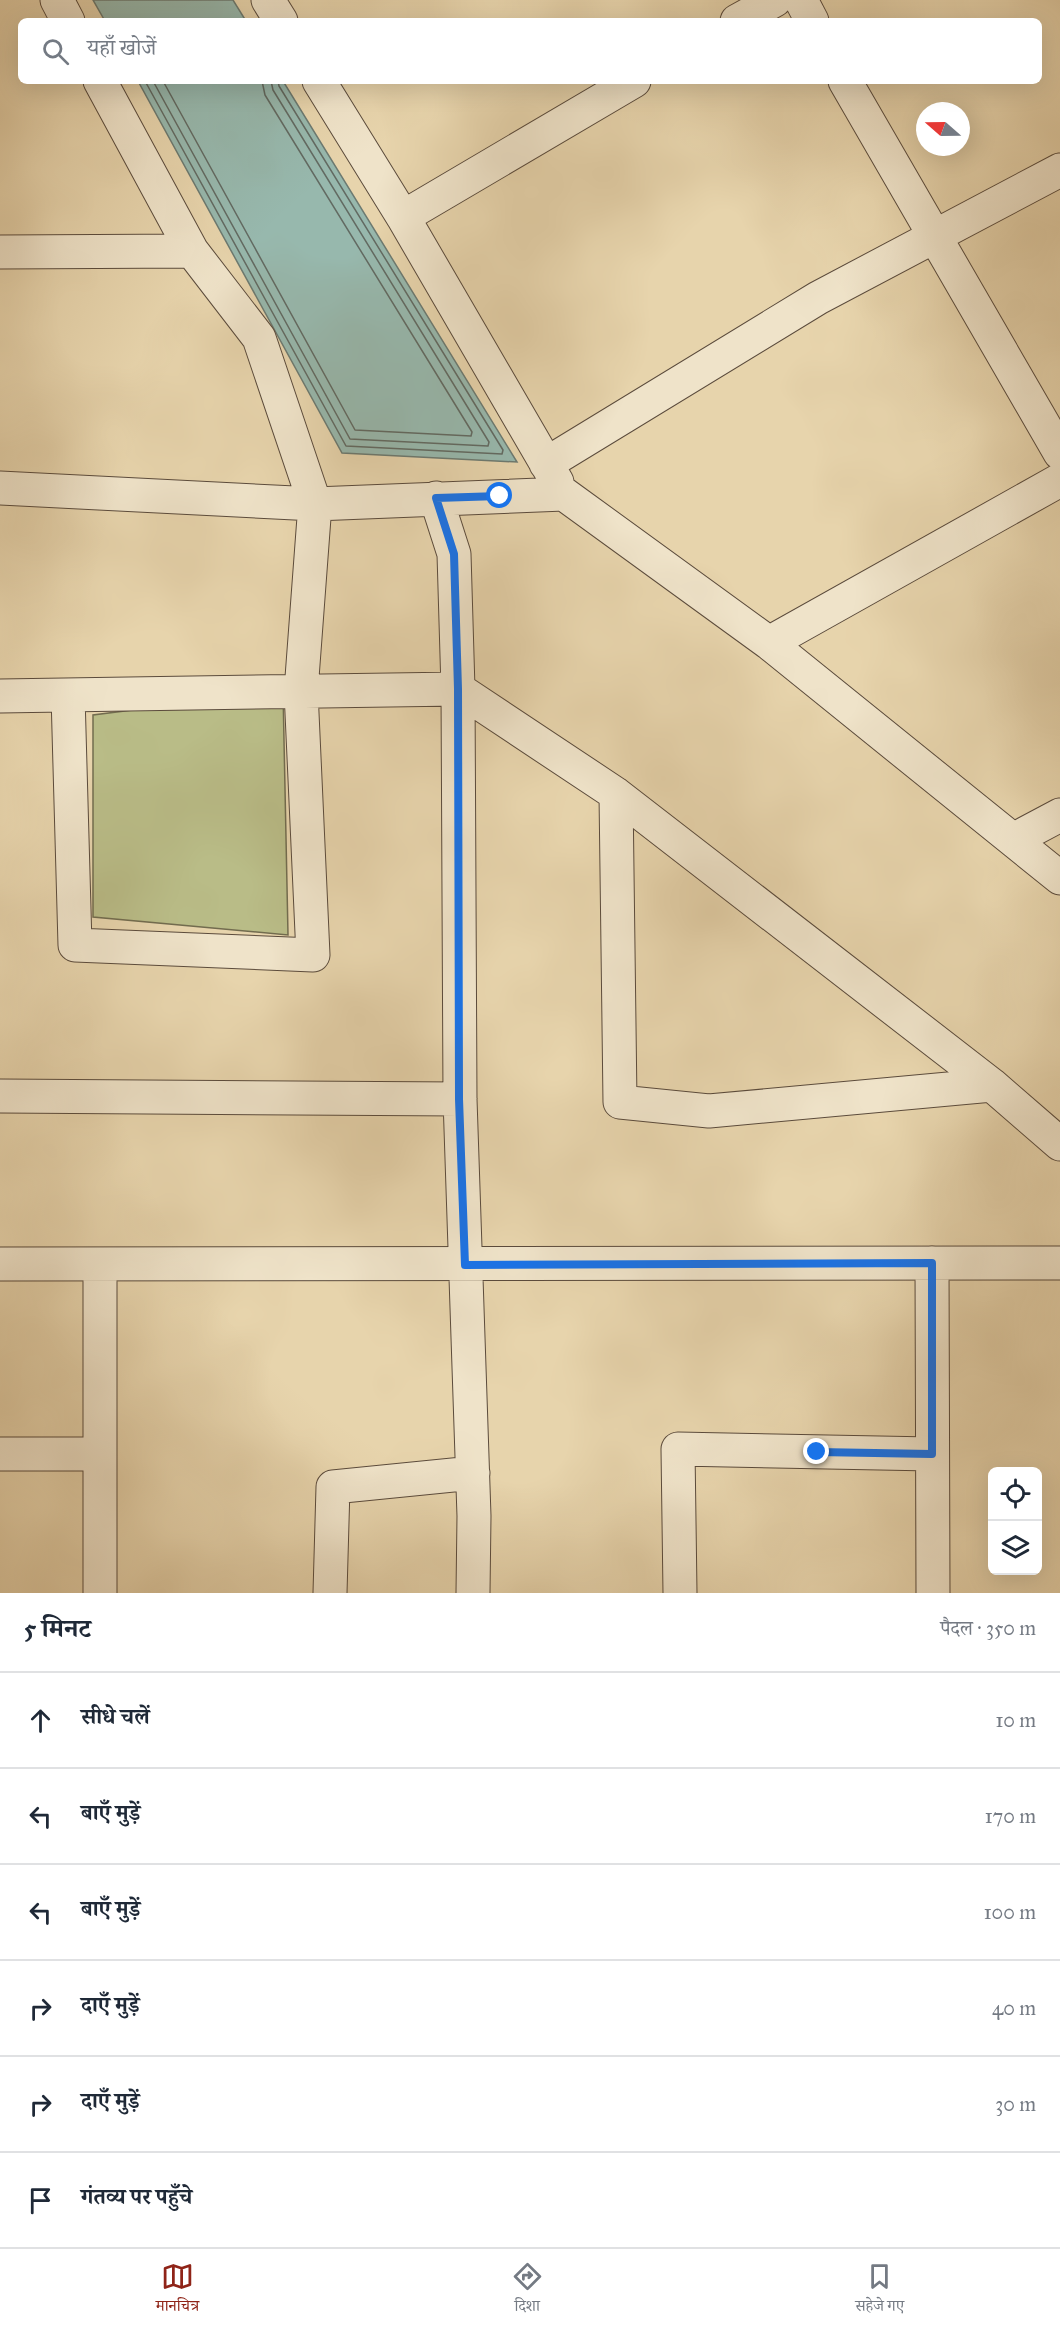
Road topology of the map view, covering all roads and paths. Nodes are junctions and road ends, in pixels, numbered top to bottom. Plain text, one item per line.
1 (57, 0) edge
2 (268, 0) edge
3 (774, 0) edge
4 (801, 0) edge
5 (66, 18) edge
6 (280, 18) edge
7 (742, 18) edge
8 (810, 18) edge
9 (102, 84) edge
10 (321, 84) edge
11 (629, 84) edge
12 (847, 84) edge
13 (1060, 170) edge
14 (403, 217) junction
15 (933, 236) junction
16 (192, 251) junction
17 (0, 252) edge
18 (1060, 453) edge
19 (546, 464) junction
20 (1060, 480) edge
21 (0, 488) edge
22 (564, 494) junction
23 (436, 498) junction
24 (315, 504) junction
25 (769, 643) junction
26 (458, 689) junction
27 (301, 691) junction
28 (68, 695) junction
29 (0, 696) edge
30 (616, 794) junction
31 (1060, 814) edge
32 (1013, 840) junction
33 (1060, 878) edge
34 (992, 1086) junction
35 (0, 1096) edge
36 (459, 1099) junction
37 (1060, 1144) edge
38 (932, 1263) junction
39 (1060, 1263) edge
40 (0, 1264) edge
41 (100, 1264) junction
42 (465, 1265) junction
43 (0, 1454) edge
44 (100, 1454) junction
45 (932, 1454) junction
46 (472, 1473) junction
47 (100, 1593) edge
48 (330, 1593) edge
49 (473, 1593) edge
50 (680, 1593) edge
51 (933, 1593) edge

1 - 5 street
2 - 6 street
3 - 7 street
4 - 8 street
9 - 16 street
10 - 14 street
11 - 14 street
12 - 15 street
13 - 15 street
14 - 19 street
15 - 18 street
15 - 19 street
16 - 17 street
16 - 24 street
19 - 22 street
20 - 25 street
21 - 24 street
22 - 23 street
22 - 25 street
23 - 24 street
23 - 26 street
24 - 27 street
25 - 32 street
26 - 27 street
26 - 30 street
26 - 36 street
27 - 28 street
27 - 28 street
28 - 29 street
30 - 34 street
30 - 34 street
31 - 32 street
32 - 33 street
34 - 37 street
35 - 36 street
36 - 42 street
38 - 39 street
38 - 42 street
38 - 45 street
40 - 41 street
41 - 42 street
41 - 44 street
42 - 46 street
43 - 44 street
44 - 47 street
45 - 50 street
45 - 51 street
46 - 48 street
46 - 49 street

